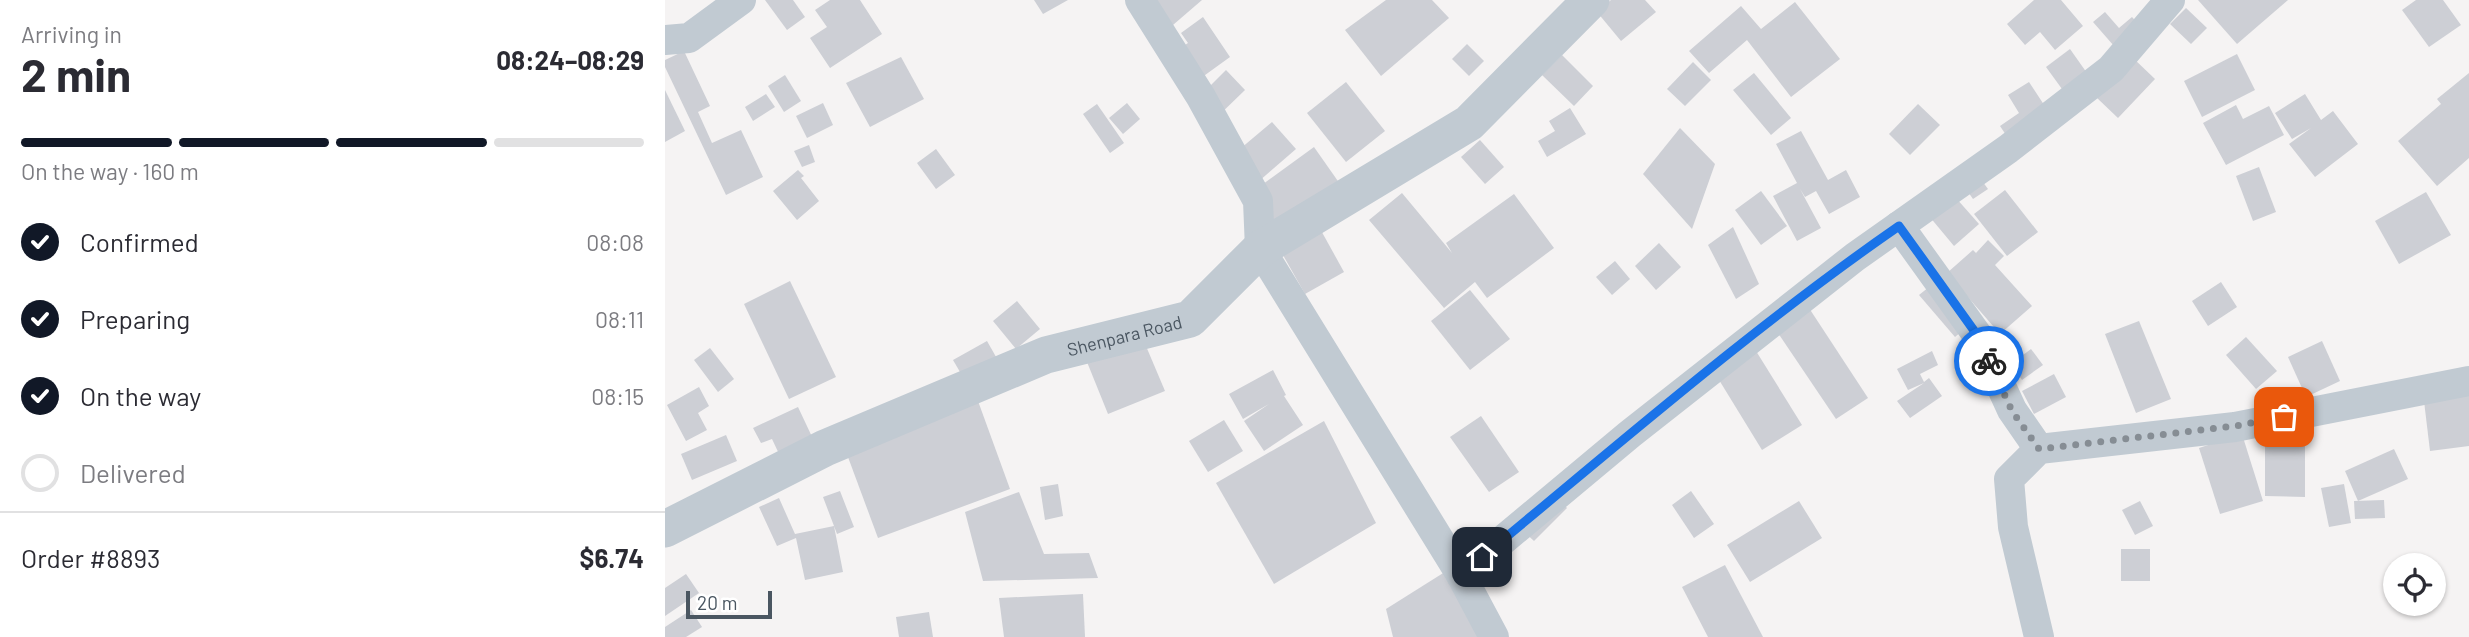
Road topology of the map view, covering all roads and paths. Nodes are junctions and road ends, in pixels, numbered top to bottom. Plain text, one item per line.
1 (741, 0) edge
2 (1140, 0) edge
3 (1591, 0) edge
4 (2170, 0) edge
5 (665, 40) edge
6 (1899, 226) junction
7 (1260, 249) junction
8 (2469, 381) edge
9 (2039, 449) junction
10 (665, 529) edge
11 (1461, 575) junction
12 (1494, 637) edge
13 (2039, 637) edge

1 - 5 street
2 - 7 street
3 - 7 street, Shenpara Road
4 - 6 street
6 - 9 street
6 - 11 street
7 - 10 street, Shenpara Road
7 - 11 street
8 - 9 street
9 - 13 street
11 - 12 street

